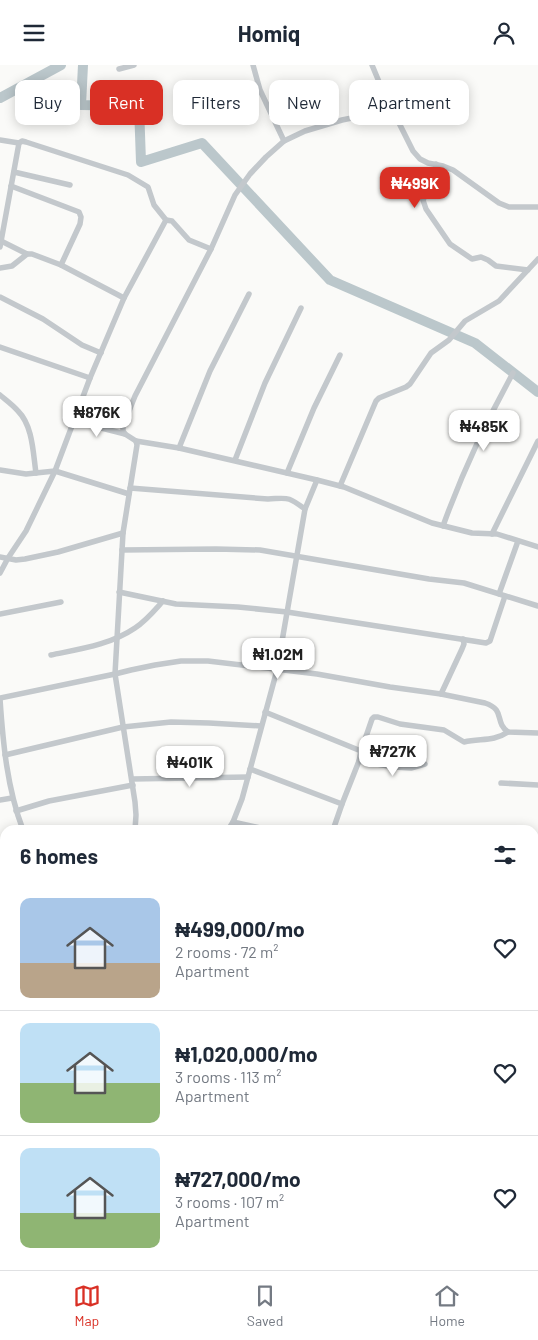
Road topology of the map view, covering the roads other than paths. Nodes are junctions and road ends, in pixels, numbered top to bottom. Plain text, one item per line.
1 (134, 65) edge
2 (253, 65) edge
3 (372, 65) edge
4 (119, 69) dead end
5 (378, 80) edge
6 (349, 119) edge
7 (400, 125) edge
8 (0, 141) edge
9 (284, 141) junction
10 (19, 143) junction
11 (436, 164) junction
12 (14, 172) junction
13 (70, 185) dead end
14 (11, 186) junction
15 (538, 207) edge
16 (166, 220) junction
17 (1, 241) junction
18 (0, 247) edge
19 (211, 249) junction
20 (27, 254) junction
21 (538, 259) edge
22 (60, 265) junction
23 (0, 269) edge
24 (528, 270) junction
25 (249, 294) dead end
26 (0, 297) edge
27 (124, 298) junction
28 (301, 307) dead end
29 (0, 347) edge
30 (101, 353) junction
31 (340, 355) dead end
32 (513, 373) dead end
33 (90, 378) junction
34 (0, 395) edge
35 (74, 421) junction
36 (126, 434) junction
37 (136, 441) junction
38 (538, 441) edge
39 (180, 447) junction
40 (235, 460) junction
41 (0, 470) edge
42 (55, 471) junction
43 (36, 473) junction
44 (287, 473) junction
45 (317, 480) junction
46 (340, 486) junction
47 (129, 491) junction
48 (305, 509) junction
49 (443, 526) junction
50 (123, 533) junction
51 (492, 534) junction
52 (518, 541) junction
53 (538, 547) edge
54 (122, 550) junction
55 (296, 556) junction
56 (0, 557) edge
57 (8, 558) junction
58 (0, 573) edge
59 (119, 592) junction
60 (502, 595) junction
61 (163, 601) junction
62 (61, 602) dead end
63 (538, 605) edge
64 (287, 612) junction
65 (0, 613) edge
66 (116, 639) junction
67 (463, 639) junction
68 (51, 655) dead end
69 (277, 670) junction
70 (115, 675) junction
71 (441, 694) junction
72 (0, 698) edge
73 (265, 712) junction
74 (261, 726) junction
75 (123, 727) junction
76 (508, 732) junction
77 (538, 733) edge
78 (2, 746) edge
79 (361, 751) junction
80 (5, 755) junction
81 (359, 761) junction
82 (425, 764) dead end
83 (250, 769) junction
84 (248, 777) junction
85 (132, 782) junction
86 (501, 783) dead end
87 (538, 785) edge
88 (12, 798) junction
89 (0, 800) edge
90 (342, 804) junction
91 (16, 811) junction
92 (234, 822) junction
93 (21, 825) edge
94 (135, 825) edge
95 (232, 825) edge
96 (247, 825) edge
97 (335, 825) edge

1 - 4 street
2 - 9 street
3 - 5 street
6 - 9 street
7 - 11 street
8 - 10 street
9 - 19 street
10 - 12 street
10 - 16 street
11 - 15 street
11 - 24 street
12 - 13 street
12 - 14 street
14 - 17 street
14 - 22 street
16 - 19 street
16 - 27 street
17 - 18 street
17 - 20 street
19 - 36 street
20 - 22 street
20 - 23 street
21 - 24 street
22 - 27 street
24 - 46 street
25 - 39 street
26 - 30 street
27 - 30 street
28 - 40 street
29 - 33 street
30 - 33 street
31 - 44 street
32 - 49 street
33 - 35 street
34 - 43 street
35 - 36 street
35 - 42 street
36 - 37 street
37 - 39 street
37 - 47 street
38 - 51 street
39 - 40 street
40 - 44 street
41 - 43 street
42 - 43 street
42 - 47 street
42 - 57 street
44 - 45 street
45 - 46 street
45 - 48 street
46 - 49 street
47 - 48 street
47 - 50 street
48 - 55 street
49 - 51 street
50 - 54 street
50 - 57 street
51 - 52 street
52 - 53 street
52 - 60 street
54 - 55 street
54 - 59 street
55 - 60 street
55 - 64 street
56 - 57 street
57 - 58 street
59 - 61 street
59 - 66 street
60 - 63 street
60 - 67 street
61 - 64 street
61 - 66 street
62 - 65 street
64 - 67 street
64 - 69 street
66 - 68 street
66 - 70 street
67 - 71 street
69 - 70 street
69 - 71 street
69 - 73 street
70 - 72 street
70 - 75 street
71 - 76 street
72 - 78 street
73 - 74 street
73 - 79 street
74 - 75 street
74 - 83 street
75 - 80 street
75 - 85 street
76 - 77 street
76 - 79 street
78 - 80 street
79 - 81 street
80 - 88 street
81 - 82 street
81 - 90 street
83 - 84 street
83 - 90 street
84 - 85 street
84 - 92 street
85 - 91 street
85 - 94 street
86 - 87 street
88 - 89 street
88 - 91 street
90 - 97 street
91 - 93 street
92 - 95 street
92 - 96 street

